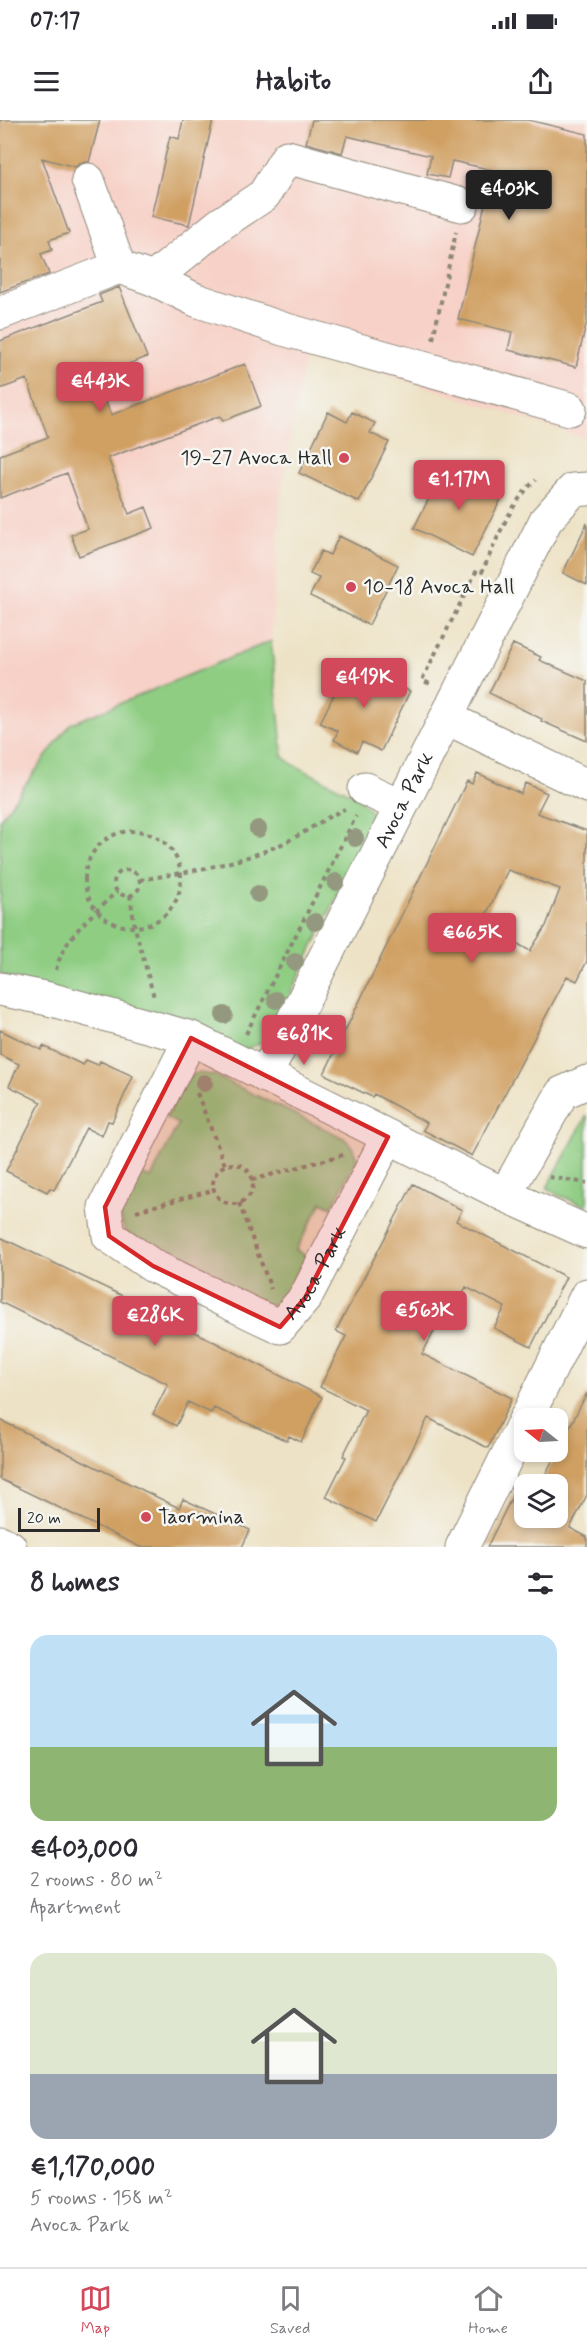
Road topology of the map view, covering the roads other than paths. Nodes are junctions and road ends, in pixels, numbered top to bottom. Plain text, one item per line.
1 (88, 180) dead end
2 (462, 205) road end
3 (119, 267) junction
4 (153, 279) junction
5 (0, 313) edge
6 (570, 409) dead end
7 (587, 489) edge
8 (447, 718) junction
9 (587, 786) edge
10 (365, 796) road end
11 (401, 806) junction
12 (0, 989) edge
13 (191, 1038) junction
14 (265, 1076) junction
15 (587, 1082) edge
16 (382, 1149) junction
17 (512, 1184) junction
18 (587, 1232) edge
19 (587, 1295) edge
20 (531, 1408) edge
21 (514, 1442) edge
22 (0, 1542) edge
23 (10, 1547) edge
24 (462, 1547) edge

1 - 3 street
2 - 4 street
3 - 4 street
3 - 5 street
4 - 6 street
7 - 8 street, Avoca Park
8 - 9 street
8 - 11 street, Avoca Park
10 - 11 street
11 - 14 street, Avoca Park
12 - 13 street
13 - 14 street
13 - 16 street, Avoca Park
14 - 16 street
15 - 17 street
16 - 17 street
17 - 18 street
19 - 20 street
21 - 24 street
22 - 23 street

